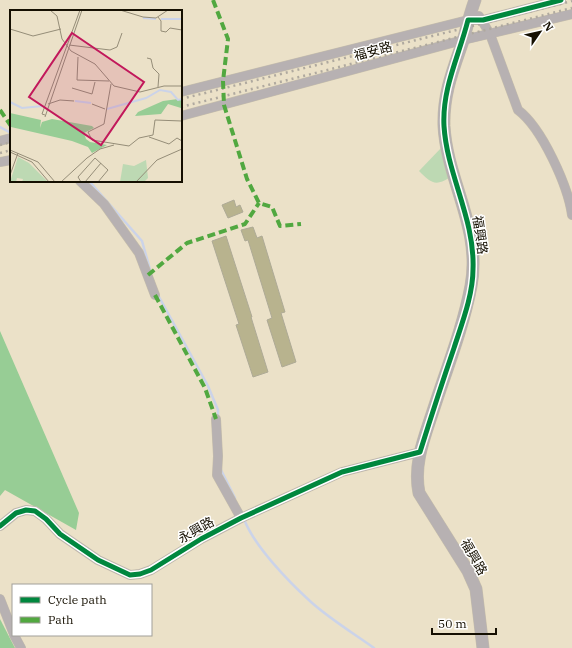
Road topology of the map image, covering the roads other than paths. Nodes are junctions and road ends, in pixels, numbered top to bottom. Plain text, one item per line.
1 (561, 0) edge
2 (471, 10) edge
3 (572, 14) edge
4 (483, 20) junction
5 (490, 34) junction
6 (463, 40) junction
7 (182, 92) edge
8 (182, 116) edge
9 (10, 138) edge
10 (0, 141) edge
11 (10, 160) edge
12 (0, 162) edge
13 (81, 182) edge
14 (572, 215) edge
15 (155, 295) dead end
16 (216, 419) dead end
17 (420, 452) junction
18 (241, 518) junction
19 (0, 526) edge
20 (0, 599) edge
21 (12, 629) edge
22 (15, 636) edge
23 (21, 648) edge
24 (483, 648) edge

1 - 4 street
2 - 4 street
2 - 6 street, 福興路
2 - 7 street, 福安路
3 - 5 street, 福安路
4 - 5 street
5 - 6 street, 福安路
5 - 14 street
6 - 8 street, 福安路
6 - 17 street, 福興路
9 - 10 street
11 - 12 street
13 - 15 street
16 - 18 street
17 - 18 street, 永興路
17 - 24 street, 福興路
18 - 19 street, 永興路
20 - 21 street
22 - 23 street

